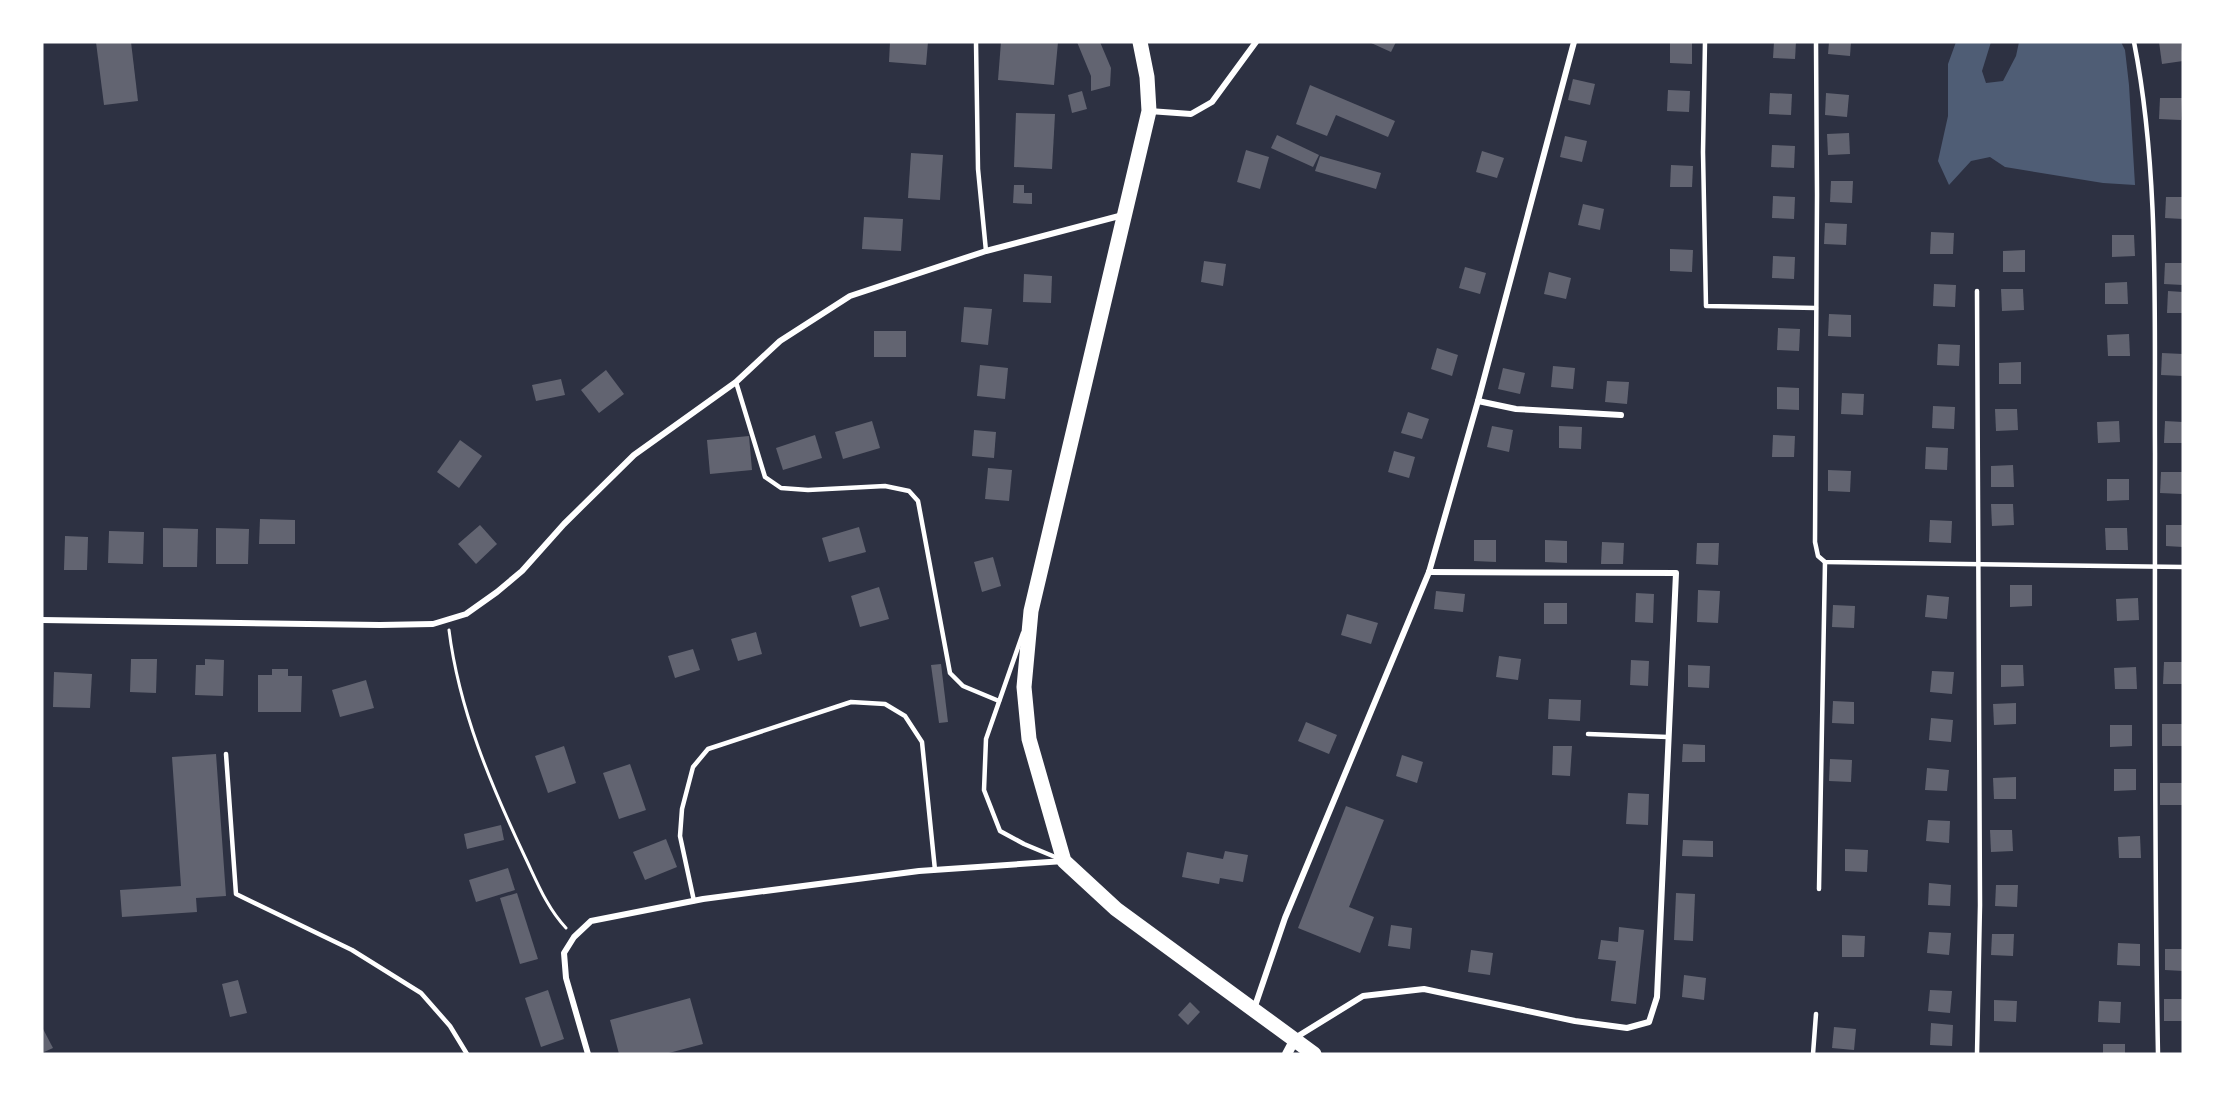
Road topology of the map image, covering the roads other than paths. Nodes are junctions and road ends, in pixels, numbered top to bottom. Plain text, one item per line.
1 (976, 42) edge
2 (1140, 42) edge
3 (1256, 42) edge
4 (1574, 42) edge
5 (1705, 42) edge
6 (1816, 42) edge
7 (2134, 42) edge
8 (1149, 111) junction
9 (1125, 215) junction
10 (986, 251) junction
11 (1977, 291) dead end
12 (1816, 308) junction
13 (736, 382) junction
14 (1478, 400) junction
15 (1620, 415) dead end
16 (1825, 562) junction
17 (1977, 564) junction
18 (2155, 567) junction
19 (2183, 567) edge
20 (1429, 572) junction
21 (1031, 611) junction
22 (42, 620) edge
23 (999, 701) junction
24 (1588, 734) dead end
25 (1668, 737) junction
26 (226, 754) dead end
27 (1064, 861) junction
28 (935, 870) junction
29 (1819, 889) dead end
30 (694, 901) junction
31 (1254, 1010) junction
32 (1816, 1014) dead end
33 (1295, 1039) junction
34 (467, 1054) edge
35 (588, 1054) edge
36 (1287, 1054) edge
37 (1314, 1054) edge
38 (1813, 1054) edge
39 (1977, 1054) edge
40 (2158, 1054) edge

1 - 10 lane
2 - 8 main road
3 - 8 street
4 - 14 street
5 - 12 lane
6 - 12 lane
7 - 18 lane
8 - 9 main road
9 - 10 street
9 - 21 main road
10 - 13 street
11 - 17 lane
12 - 16 lane
13 - 22 street
13 - 23 lane
14 - 15 street
14 - 20 street
16 - 17 lane
16 - 29 lane
17 - 18 lane
17 - 39 lane
18 - 19 lane
18 - 40 lane
20 - 25 street
20 - 31 street
21 - 23 lane
21 - 27 main road
23 - 27 lane
24 - 25 lane
25 - 33 street
26 - 34 lane
27 - 28 street
27 - 31 main road
28 - 30 street
28 - 30 lane
30 - 35 street
31 - 33 main road
32 - 38 lane
33 - 36 street
33 - 37 main road

